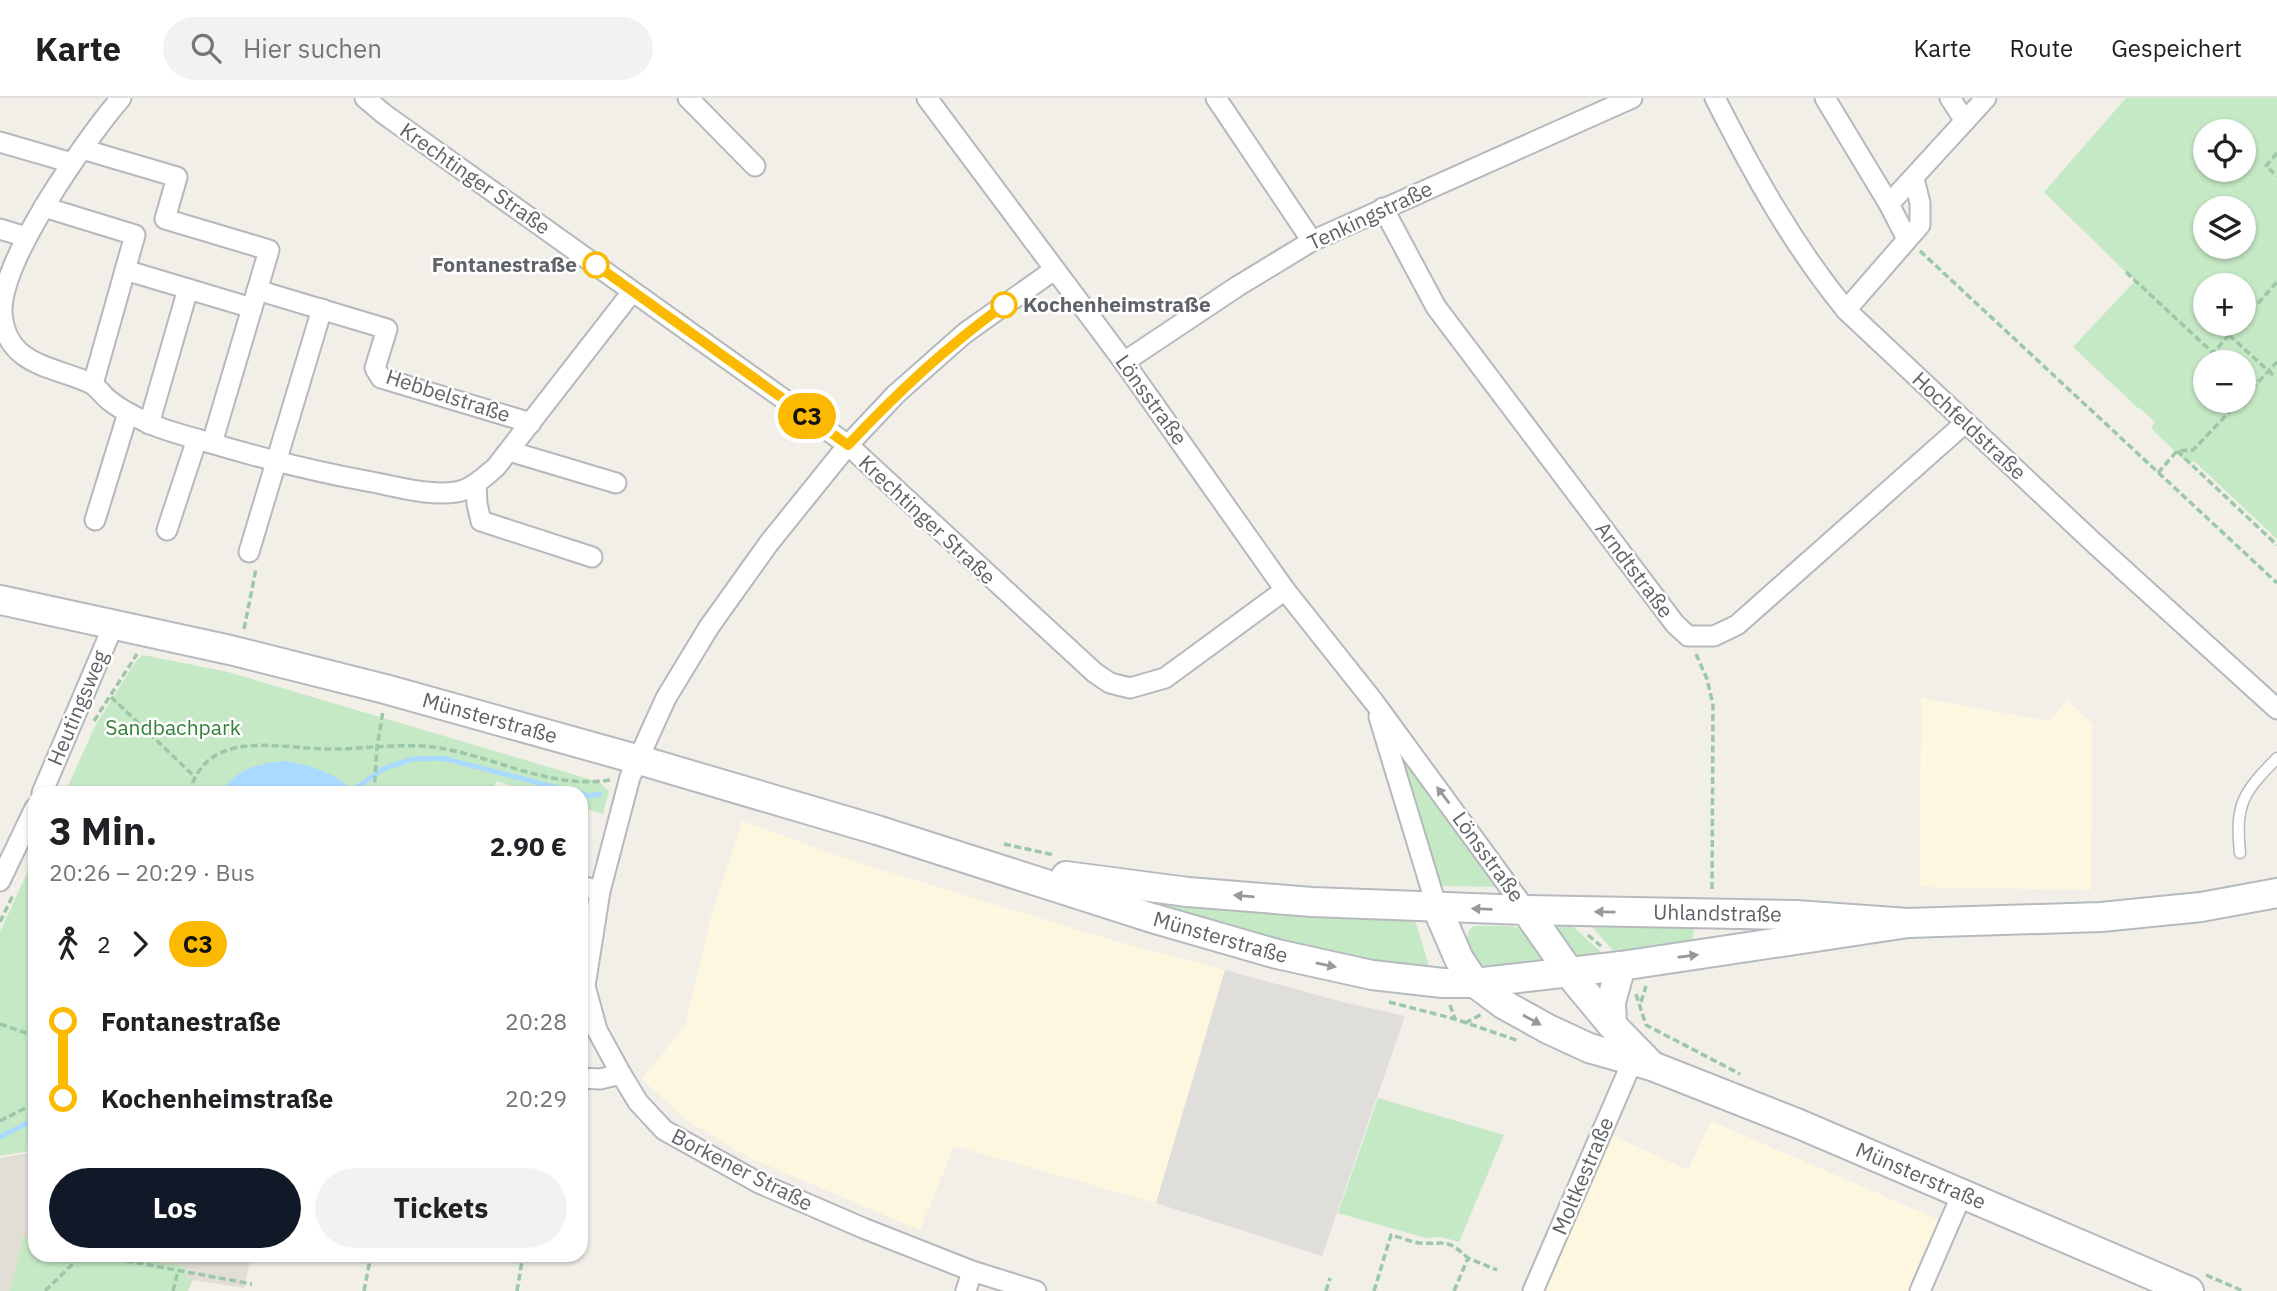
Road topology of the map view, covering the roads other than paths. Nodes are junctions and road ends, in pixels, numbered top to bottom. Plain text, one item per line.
1 (121, 98) edge
2 (365, 98) edge
3 (688, 98) edge
4 (927, 98) edge
5 (1216, 98) edge
6 (1632, 98) edge
7 (1715, 98) edge
8 (1825, 98) edge
9 (1950, 98) edge
10 (1986, 98) edge
11 (1965, 121) junction
12 (0, 142) edge
13 (77, 156) junction
14 (755, 166) dead end
15 (1914, 179) junction
16 (1889, 204) junction
17 (44, 207) junction
18 (1383, 208) junction
19 (0, 229) edge
20 (26, 237) junction
21 (1907, 239) junction
22 (1312, 241) junction
23 (125, 270) junction
24 (1054, 270) junction
25 (188, 289) junction
26 (632, 292) junction
27 (254, 299) junction
28 (322, 309) junction
29 (1846, 310) junction
30 (1, 314) edge
31 (4, 340) edge
32 (1124, 362) junction
33 (93, 384) junction
34 (128, 413) junction
35 (1965, 422) junction
36 (149, 424) junction
37 (531, 424) junction
38 (204, 441) junction
39 (848, 445) junction
40 (509, 451) junction
41 (277, 462) junction
42 (615, 483) dead end
43 (477, 484) junction
44 (95, 520) dead end
45 (167, 530) dead end
46 (249, 552) road end
47 (592, 557) dead end
48 (1285, 590) junction
49 (0, 600) edge
50 (114, 624) junction
51 (1374, 702) junction
52 (2277, 709) edge
53 (2277, 758) edge
54 (633, 768) junction
55 (45, 786) edge
56 (28, 823) edge
57 (2240, 853) dead end
58 (974, 860) junction
59 (0, 881) edge
60 (590, 889) edge
61 (2277, 893) edge
62 (1437, 908) junction
63 (1526, 910) junction
64 (1908, 923) junction
65 (588, 928) edge
66 (1621, 966) junction
67 (1569, 972) junction
68 (1475, 983) junction
69 (588, 997) edge
70 (1612, 1025) junction
71 (1643, 1063) junction
72 (621, 1074) junction
73 (588, 1078) edge
74 (1962, 1194) junction
75 (972, 1271) junction
76 (966, 1291) edge
77 (1036, 1291) edge
78 (1533, 1291) edge
79 (1920, 1291) edge
80 (2189, 1291) edge

1 - 13 street
2 - 26 street, Krechtinger Straße
3 - 14 street
4 - 24 street, Lönsstraße
5 - 22 street
6 - 18 street, Tenkingstraße
7 - 29 street, Hochfeldstraße
8 - 16 street
9 - 11 street
10 - 11 street
11 - 15 street
12 - 13 street
13 - 17 street
13 - 27 street
15 - 16 street
15 - 21 street
16 - 21 street
17 - 20 street
17 - 23 street
18 - 22 street, Tenkingstraße
18 - 35 street, Arndtstraße
19 - 20 street
20 - 30 street
21 - 29 street
22 - 32 street, Tenkingstraße
23 - 25 street
23 - 33 street
24 - 32 street, Lönsstraße
24 - 39 street
25 - 27 street
25 - 36 street
26 - 37 street
26 - 39 street, Krechtinger Straße
27 - 28 street, Hebbelstraße
27 - 38 street
28 - 37 street, Hebbelstraße
28 - 41 street
29 - 35 street, Hochfeldstraße
30 - 31 street
31 - 33 street
32 - 48 street, Lönsstraße
33 - 34 street
34 - 36 street
34 - 44 street
35 - 52 street, Hochfeldstraße
36 - 38 street
37 - 40 street
38 - 41 street
38 - 45 street
39 - 48 street, Krechtinger Straße
39 - 54 street
40 - 42 street
40 - 43 street
41 - 43 street
41 - 46 street
43 - 47 street
48 - 51 street, Lönsstraße
49 - 50 main road, Münsterstraße
50 - 54 main road, Münsterstraße
50 - 55 street, Heutingsweg
51 - 62 street, Lönsstraße
63 -> 51 street, Lönsstraße
53 - 57 lane
54 - 58 main road, Münsterstraße
54 - 60 street, Borkener Straße
56 - 59 street
62 -> 58 main road, Münsterstraße
58 -> 68 main road, Münsterstraße
60 - 65 street, Borkener Straße
61 - 64 main road, Uhlandstraße
63 -> 62 main road, Münsterstraße
62 - 68 main road, Münsterstraße
64 -> 63 main road, Uhlandstraße
63 - 67 main road, Münsterstraße
66 -> 64 main road, Uhlandstraße
66 - 67 main road, Münsterstraße
66 - 70 main road
67 - 68 main road, Münsterstraße
67 - 70 main road, Münsterstraße
68 -> 71 main road, Münsterstraße
69 - 72 street, Borkener Straße
70 - 71 main road, Münsterstraße
71 - 74 main road, Münsterstraße
71 - 78 street, Moltkestraße
72 - 73 street
72 - 75 street, Borkener Straße
74 - 79 street
74 - 80 main road, Münsterstraße
75 - 76 street
75 - 77 street, Borkener Straße

